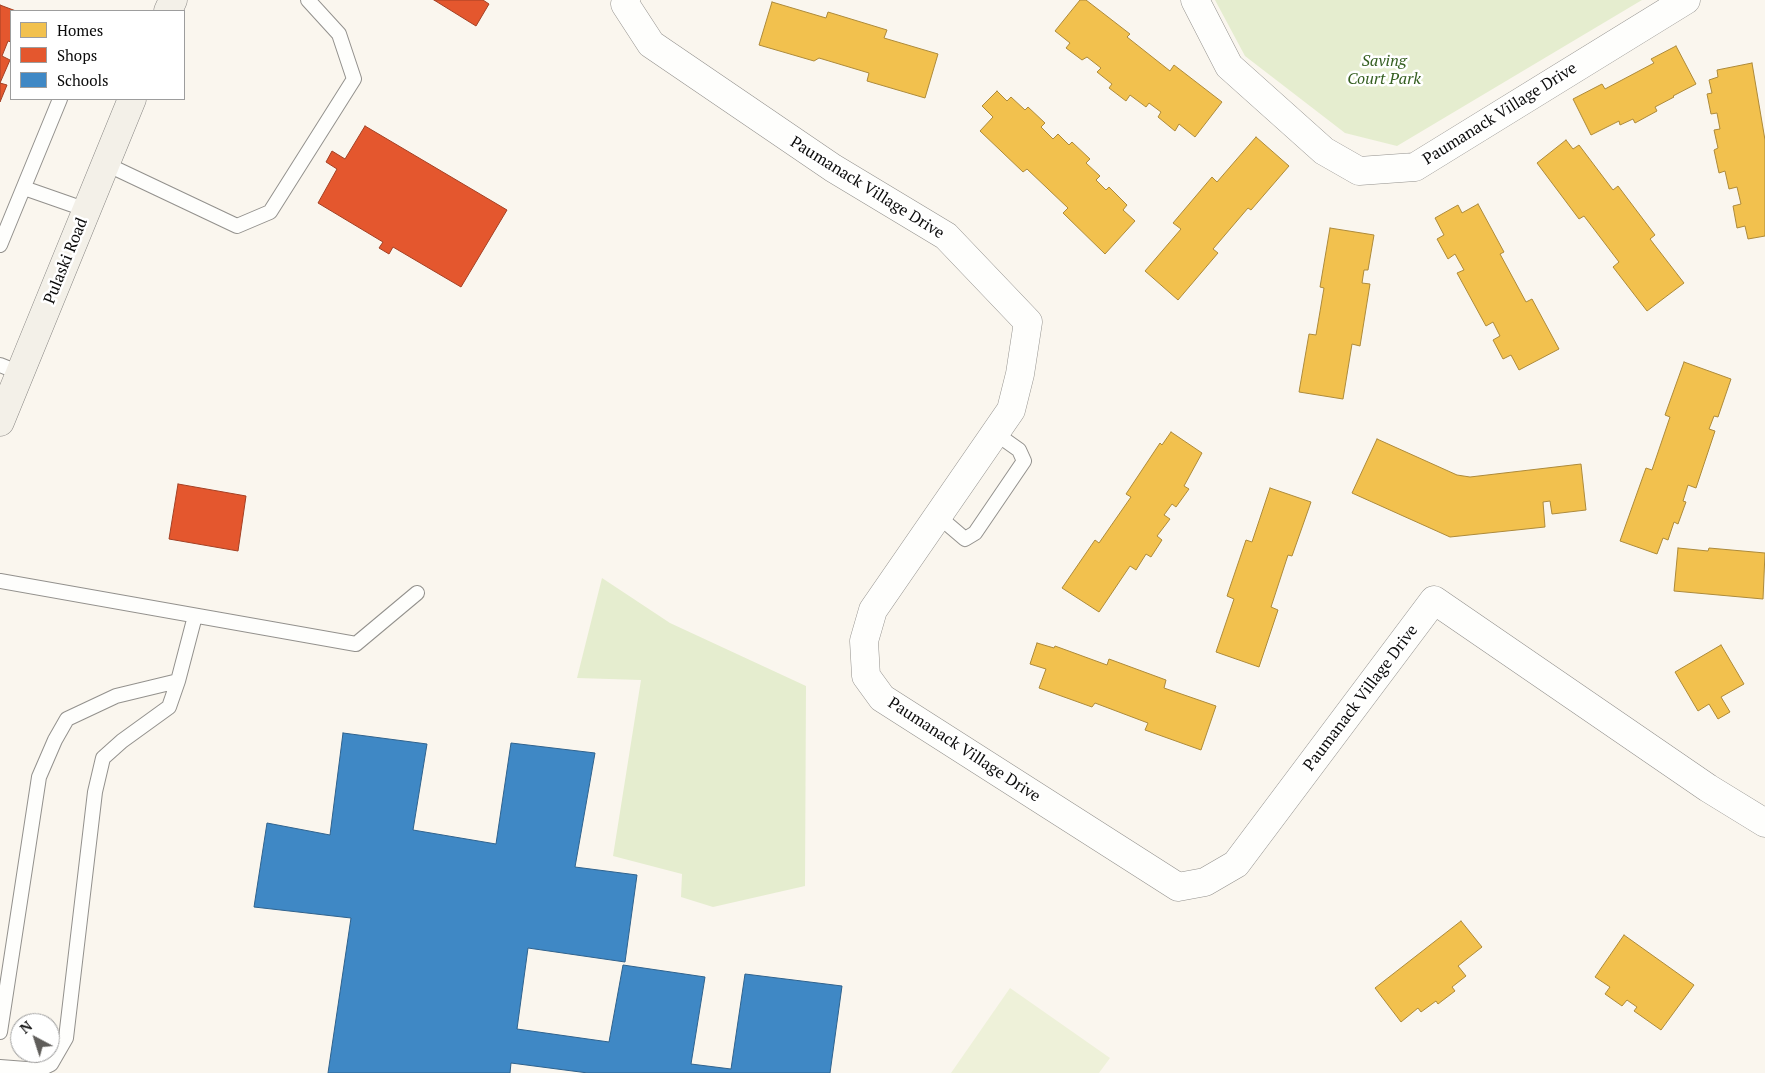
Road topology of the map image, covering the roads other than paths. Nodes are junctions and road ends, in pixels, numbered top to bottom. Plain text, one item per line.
1 (308, 0) edge
2 (626, 0) edge
3 (1195, 0) edge
4 (1686, 0) edge
5 (60, 100) edge
6 (132, 100) edge
7 (106, 164) junction
8 (24, 188) junction
9 (87, 210) junction
10 (0, 245) edge
11 (10, 369) edge
12 (0, 422) edge
13 (995, 433) junction
14 (938, 516) junction
15 (0, 581) edge
16 (417, 593) dead end
17 (195, 616) junction
18 (178, 681) junction
19 (1765, 822) edge
20 (0, 1032) edge
21 (0, 1067) edge

1 - 7 lane
2 - 13 street, Paumanack Village Drive
3 - 4 street, Paumanack Village Drive
5 - 8 lane
6 - 7 main road, Pulaski Road
7 - 9 main road, Pulaski Road
8 - 9 lane
8 - 10 lane
9 - 11 main road, Pulaski Road
11 - 12 main road, Pulaski Road
13 - 14 street, Paumanack Village Drive
13 - 14 lane
14 - 19 street, Paumanack Village Drive
15 - 17 lane
16 - 17 lane
17 - 18 lane
18 - 20 lane
18 - 21 lane

